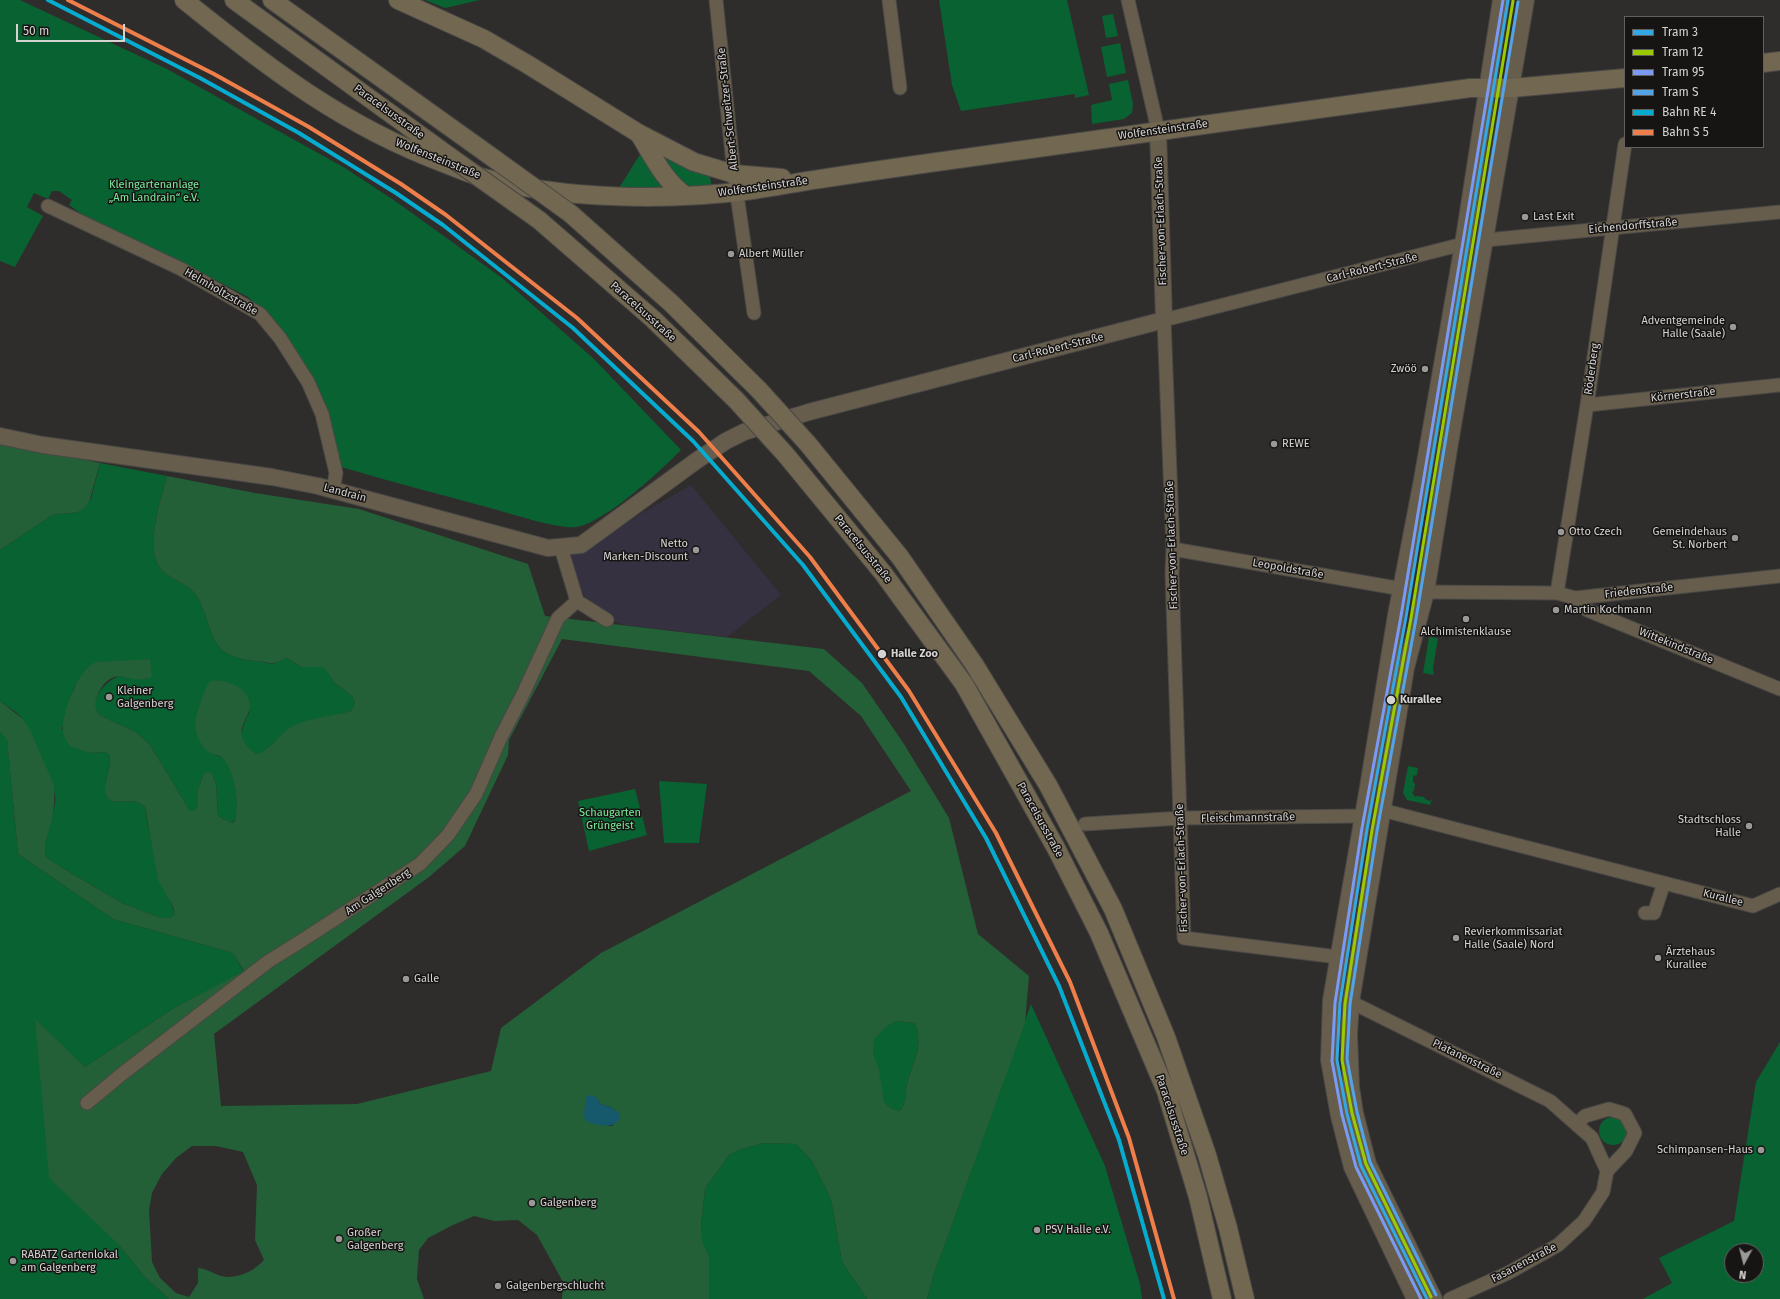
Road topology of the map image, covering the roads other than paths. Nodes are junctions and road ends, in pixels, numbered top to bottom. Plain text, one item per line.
1 (184, 0) edge
2 (234, 0) edge
3 (272, 0) edge
4 (398, 0) edge
5 (716, 0) edge
6 (889, 0) edge
7 (1128, 0) edge
8 (1502, 0) edge
9 (1526, 0) edge
10 (1780, 61) edge
11 (1764, 63) edge
12 (1624, 78) edge
13 (1488, 87) junction
14 (900, 88) dead end
15 (1512, 88) junction
16 (1158, 130) junction
17 (638, 133) junction
18 (1624, 148) edge
19 (734, 174) junction
20 (815, 180) junction
21 (737, 192) junction
22 (686, 196) junction
23 (48, 206) dead end
24 (1780, 212) edge
25 (1613, 228) junction
26 (1486, 240) junction
27 (1463, 244) junction
28 (754, 313) dead end
29 (1164, 320) junction
30 (1780, 385) edge
31 (1587, 405) junction
32 (0, 436) edge
33 (666, 483) joint
34 (333, 490) junction
35 (561, 548) junction
36 (1173, 549) junction
37 (1780, 576) edge
38 (1402, 588) junction
39 (1426, 592) junction
40 (1557, 593) junction
41 (1575, 598) junction
42 (577, 601) junction
43 (607, 620) dead end
44 (1780, 689) edge
45 (1382, 810) junction
46 (1363, 816) junction
47 (1181, 818) junction
48 (1081, 832) junction
49 (1664, 883) junction
50 (1780, 894) edge
51 (1645, 913) dead end
52 (1338, 957) junction
53 (1352, 1002) junction
54 (87, 1103) dead end
55 (1577, 1124) junction
56 (1607, 1171) junction
57 (1222, 1299) edge
58 (1245, 1299) edge
59 (1415, 1299) edge
60 (1434, 1299) edge
61 (1450, 1299) edge

1 - 22 main road, Wolfensteinstraße
2 - 57 main road, Paracelsusstraße, bridge
3 - 48 main road, Paracelsusstraße, bridge
4 - 17 main road, Wolfensteinstraße
5 - 19 street, Albert-Schweitzer-Straße
6 - 14 street
7 - 16 street, Fischer-von-Erlach-Straße
8 - 13 street
9 - 15 street
10 - 11 main road
12 - 15 main road, Wolfensteinstraße
13 - 15 main road, Wolfensteinstraße
13 - 16 main road, Wolfensteinstraße
13 - 27 street
15 - 26 street
16 - 20 main road, Wolfensteinstraße
16 - 29 street, Fischer-von-Erlach-Straße
17 - 19 main road, Wolfensteinstraße
17 - 22 main road, Wolfensteinstraße
18 - 25 street, Röderberg
19 - 20 main road, Wolfensteinstraße
19 - 21 street, Albert-Schweitzer-Straße
20 - 21 main road, Wolfensteinstraße
21 - 22 main road, Wolfensteinstraße
21 - 28 street, Albert-Schweitzer-Straße
23 - 34 street, Helmholtzstraße
24 - 25 street, Eichendorffstraße
25 - 26 street, Eichendorffstraße
25 - 31 street, Röderberg
26 - 39 street
27 - 29 street, Carl-Robert-Straße
27 - 38 street
29 - 33 street, Carl-Robert-Straße
29 - 36 street, Fischer-von-Erlach-Straße
30 - 31 street, Körnerstraße
31 - 40 street, Röderberg
32 - 34 street, Landrain
33 - 35 street, Landrain
34 - 35 street, Landrain
35 - 42 street
36 - 38 street, Leopoldstraße
36 - 47 street, Fischer-von-Erlach-Straße
37 - 41 street, Friedenstraße
38 - 46 street
39 - 40 street, Friedenstraße
39 - 45 street
40 - 41 street, Friedenstraße
41 - 44 street, Wittekindstraße
42 - 43 street
42 - 54 street, Am Galgenberg
45 - 46 street
45 - 49 street, Kurallee
45 - 53 street
46 - 47 street, Fleischmannstraße
46 - 52 street
47 - 48 street, Fleischmannstraße
47 - 52 street, Fischer-von-Erlach-Straße
48 - 58 main road, Paracelsusstraße
49 - 50 street, Kurallee
49 - 51 street
52 - 59 street
53 - 55 street, Platanenstraße
53 - 60 street
55 - 56 street, Platanenstraße
55 - 56 street
56 - 61 street, Fasanenstraße

